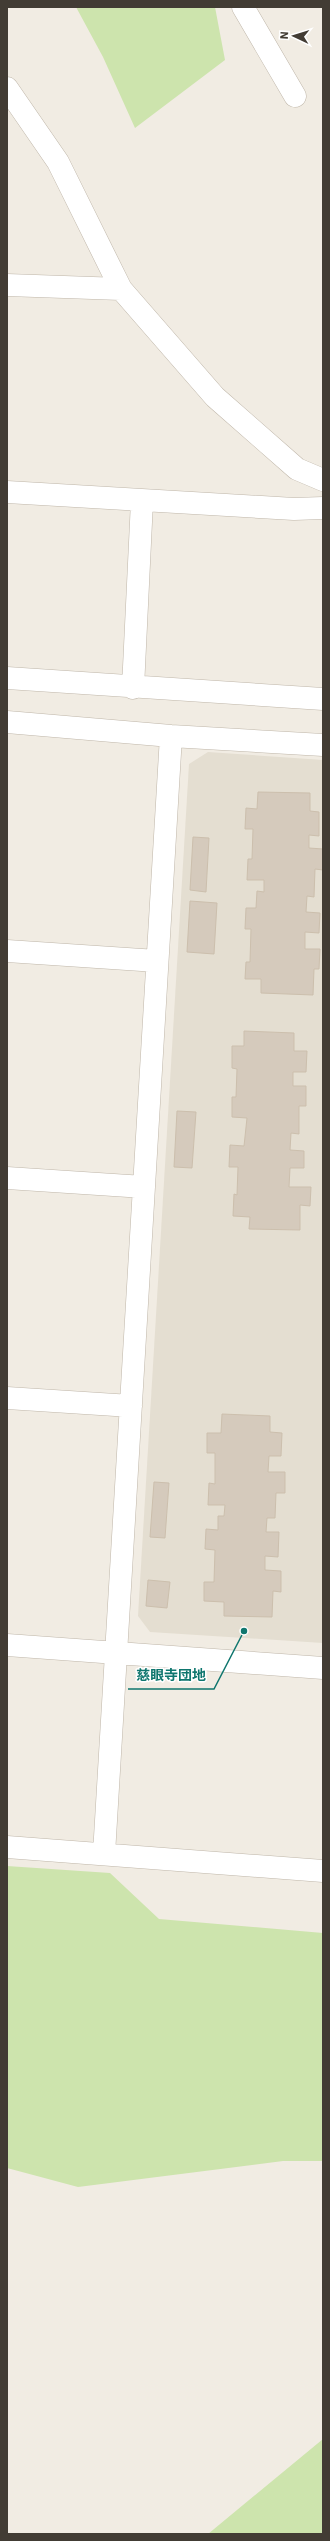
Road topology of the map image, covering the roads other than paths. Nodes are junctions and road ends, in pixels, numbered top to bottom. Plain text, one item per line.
1 (243, 7) edge
2 (7, 88) edge
3 (295, 96) dead end
4 (7, 285) edge
5 (121, 289) junction
6 (323, 480) edge
7 (7, 492) edge
8 (142, 501) junction
9 (323, 508) edge
10 (7, 678) edge
11 (133, 688) junction
12 (323, 699) edge
13 (7, 722) edge
14 (171, 736) junction
15 (323, 744) edge
16 (7, 951) edge
17 (157, 961) junction
18 (7, 1178) edge
19 (144, 1187) junction
20 (7, 1398) edge
21 (131, 1406) junction
22 (7, 1645) edge
23 (116, 1653) junction
24 (323, 1668) edge
25 (7, 1847) edge
26 (104, 1854) junction
27 (323, 1871) edge

1 - 3 street
2 - 5 street
4 - 5 street
5 - 6 street
7 - 8 street
8 - 9 street
8 - 11 street
10 - 11 street
11 - 12 street
13 - 14 street
14 - 15 street
14 - 17 street
16 - 17 street
17 - 19 street
18 - 19 street
19 - 21 street
20 - 21 street
21 - 23 street
22 - 23 street
23 - 24 street
23 - 26 street
25 - 26 street
26 - 27 street

